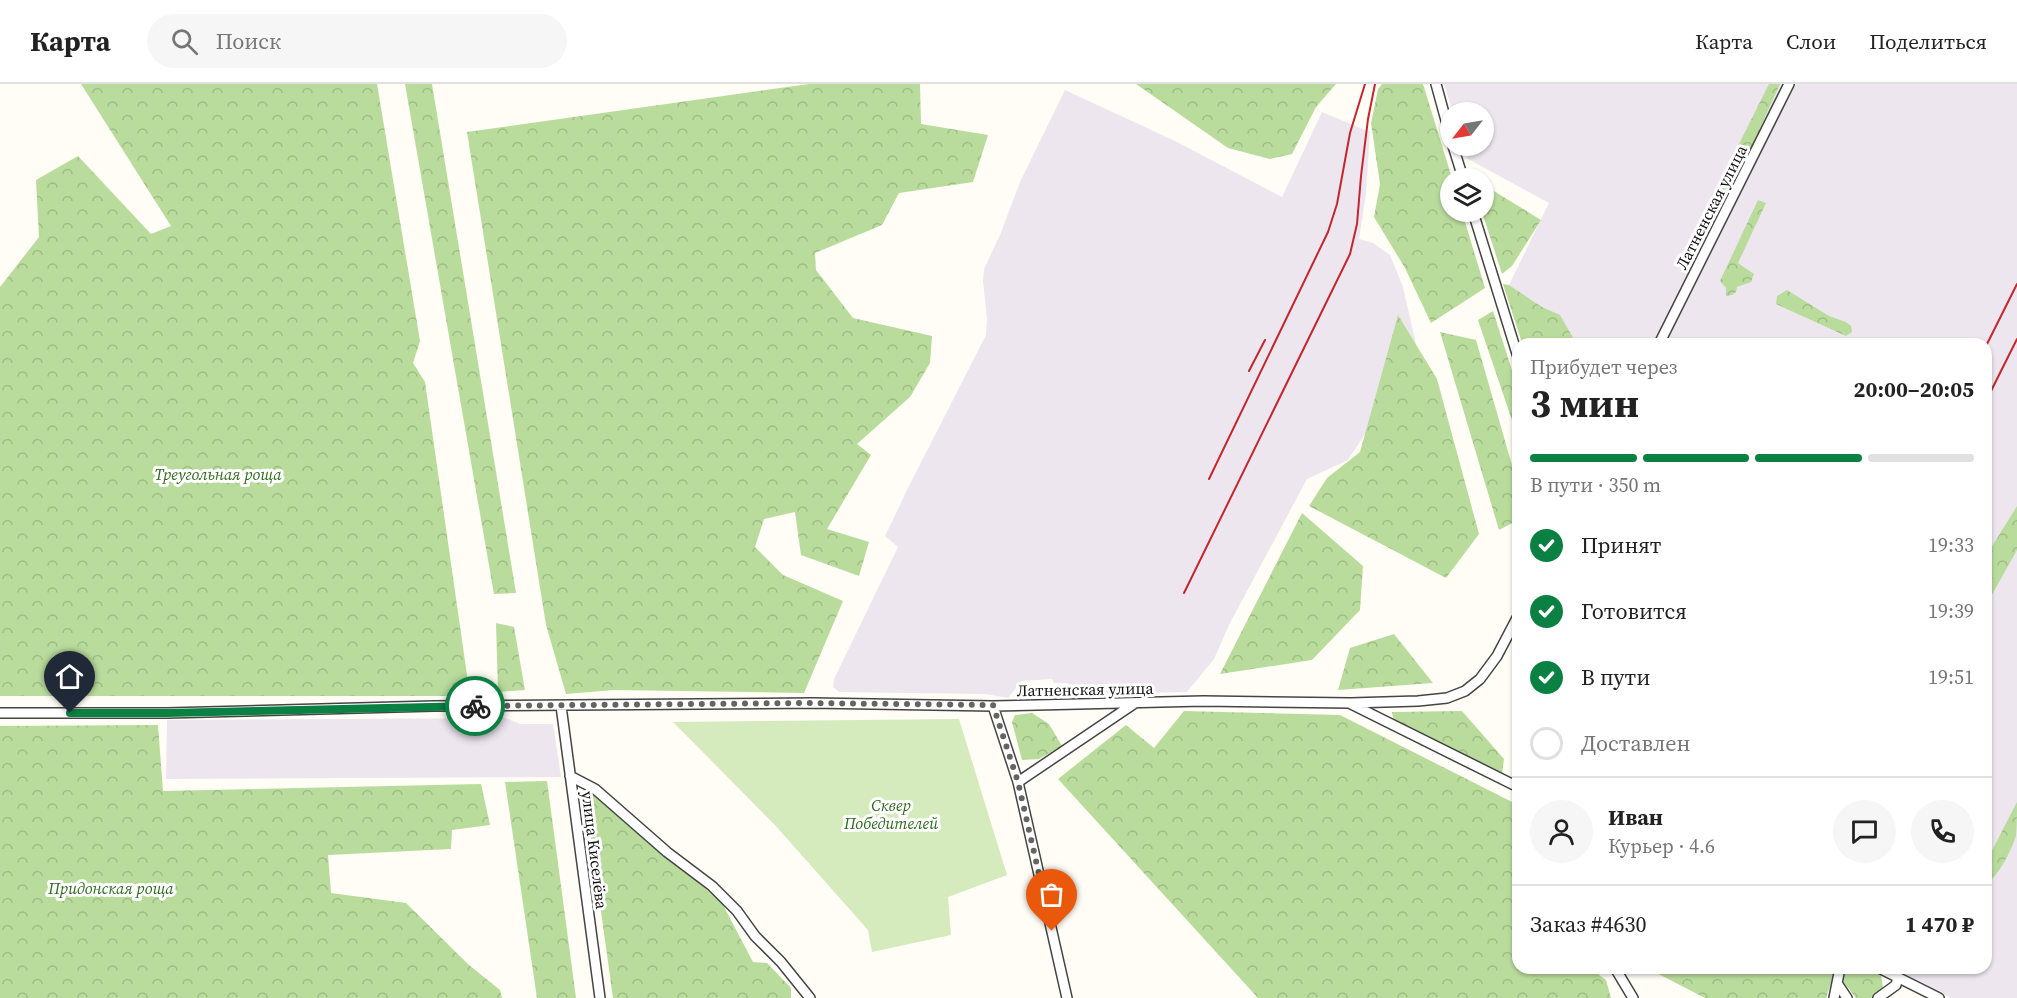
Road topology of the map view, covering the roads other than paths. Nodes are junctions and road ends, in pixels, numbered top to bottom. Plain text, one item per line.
1 (1436, 84) edge
2 (1789, 84) edge
3 (1441, 102) edge
4 (1476, 222) edge
5 (1512, 338) edge
6 (1662, 338) edge
7 (1512, 627) edge
8 (1135, 703) junction
9 (1351, 703) junction
10 (993, 705) junction
11 (561, 706) junction
12 (0, 713) edge
13 (570, 776) junction
14 (1018, 782) junction
15 (1512, 785) edge
16 (1619, 974) edge
17 (1839, 974) edge
18 (1892, 974) edge
19 (1898, 977) junction
20 (1837, 982) junction
21 (600, 998) edge
22 (810, 998) edge
23 (1067, 998) edge
24 (1633, 998) edge
25 (1834, 998) edge
26 (1847, 998) edge
27 (1878, 998) edge
28 (1939, 998) edge

1 - 3 street
2 - 6 street, Латненская улица
4 - 5 street
7 - 9 street, Латненская улица
8 - 9 street, Латненская улица
8 - 10 street, Латненская улица
8 - 14 street
9 - 15 street
10 - 11 street, Латненская улица
10 - 14 street
11 - 12 street, Латненская улица
11 - 13 street, улица Киселёва
13 - 21 street, улица Киселёва
13 - 22 street
14 - 23 street
16 - 24 street
17 - 20 street
18 - 19 street
19 - 27 street
19 - 28 street
20 - 25 street
20 - 26 street

